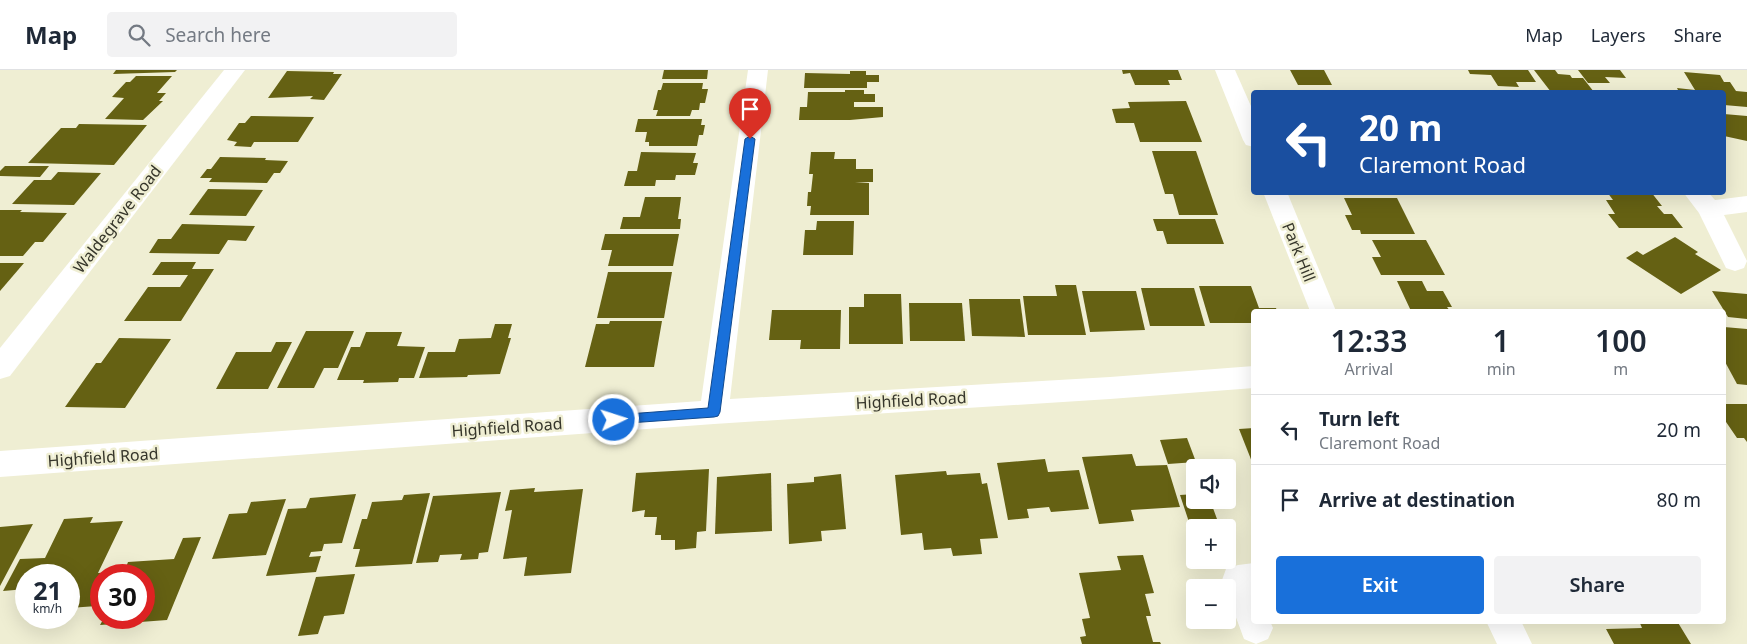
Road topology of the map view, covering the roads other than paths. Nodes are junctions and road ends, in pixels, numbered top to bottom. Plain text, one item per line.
1 (235, 70) edge
2 (758, 70) edge
3 (1225, 70) edge
4 (1251, 133) edge
5 (1276, 195) edge
6 (1702, 201) edge
7 (1747, 204) edge
8 (1735, 262) dead end
9 (1323, 309) edge
10 (0, 368) edge
11 (1251, 377) edge
12 (714, 412) junction
13 (0, 464) edge
14 (1251, 578) edge
15 (1251, 615) edge
16 (1254, 624) edge
17 (1504, 624) edge
18 (1256, 628) dead end
19 (1515, 644) edge

1 - 10 street, Waldegrave Road
2 - 12 street
3 - 4 street
5 - 9 street, Park Hill
6 - 7 street
6 - 8 street
11 - 12 street, Highfield Road
12 - 13 street, Highfield Road
14 - 15 street
16 - 18 street
17 - 19 street

